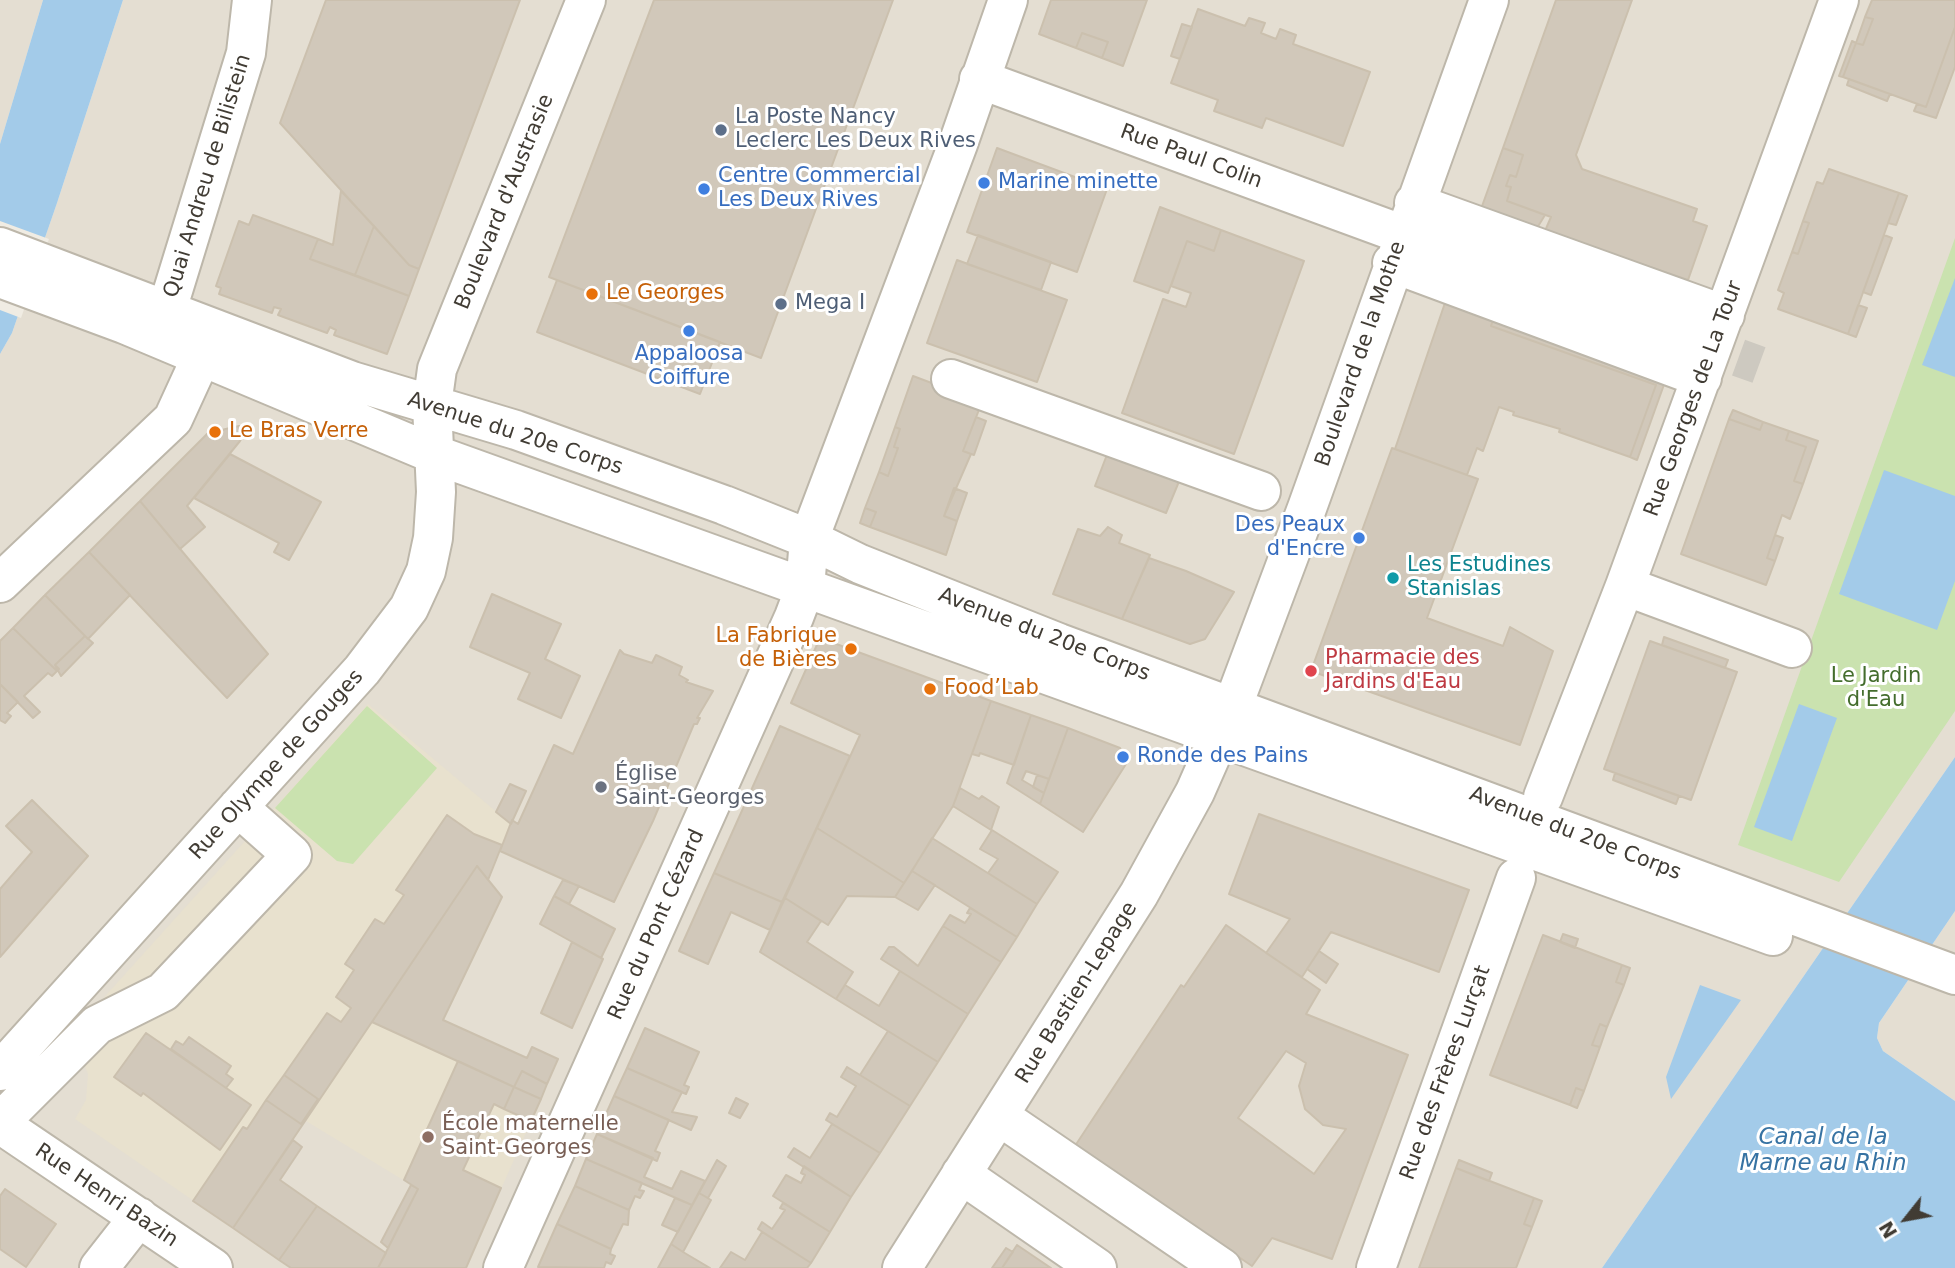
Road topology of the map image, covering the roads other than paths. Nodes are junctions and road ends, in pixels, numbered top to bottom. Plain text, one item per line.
1 (252, 0) edge
2 (586, 0) edge
3 (1007, 0) edge
4 (1489, 0) edge
5 (1839, 0) edge
6 (979, 79) junction
7 (1403, 234) junction
8 (0, 247) edge
9 (0, 278) edge
10 (154, 313) junction
11 (1726, 315) junction
12 (1685, 338) tunnel mouth
13 (201, 358) junction
14 (1702, 378) junction
15 (951, 379) dead end
16 (432, 405) junction
17 (436, 455) junction
18 (1261, 491) dead end
19 (809, 539) junction
20 (0, 583) edge
21 (1625, 586) junction
22 (805, 587) junction
23 (1792, 648) dead end
24 (1225, 722) junction
25 (1543, 797) dead end
26 (239, 807) junction
27 (1516, 878) dead end
28 (1802, 933) junction
29 (1955, 975) edge
30 (1955, 998) edge
31 (0, 1071) edge
32 (999, 1116) junction
33 (0, 1123) edge
34 (961, 1174) junction
35 (138, 1217) junction
36 (99, 1268) edge
37 (213, 1268) edge
38 (503, 1268) edge
39 (902, 1268) edge
40 (1097, 1268) edge
41 (1222, 1268) edge
42 (1376, 1268) edge

1 - 10 street, Quai Andreu de Bilistein
2 - 16 street, Boulevard d'Austrasie
3 - 6 street, Rue du Pont Cézard
4 - 7 street, Boulevard de la Mothe
5 - 11 street, Rue Georges de La Tour
6 - 7 street, Rue Paul Colin
6 - 19 street, Rue du Pont Cézard
7 - 11 street, Rue Paul Colin
7 - 12 street
7 - 14 street, Rue Paul Colin
7 - 24 street, Boulevard de la Mothe
8 - 10 street
9 - 10 street
10 - 13 street
10 - 13 street
10 - 16 street, Avenue du 20e Corps
11 - 14 street, Rue Georges de La Tour
13 - 17 street
13 - 20 street
14 - 21 street, Rue Georges de La Tour
15 - 18 street
16 - 17 street, Rue Olympe de Gouges
16 - 19 street, Avenue du 20e Corps
17 - 22 street
17 - 26 street, Rue Olympe de Gouges
19 - 22 street, Rue du Pont Cézard
19 - 24 street, Avenue du 20e Corps
21 - 23 street
21 - 25 street, Rue Georges de La Tour
22 - 24 street
22 - 38 street, Rue du Pont Cézard
24 - 28 street
24 - 32 street, Rue Bastien-Lepage
26 - 31 street, Rue Olympe de Gouges
26 - 33 street
27 - 42 street, Rue des Frères Lurçat
28 - 29 street
28 - 30 street
32 - 34 street, Rue Bastien-Lepage
32 - 41 street
33 - 35 street, Rue Henri Bazin
34 - 39 street, Rue Bastien-Lepage
34 - 40 street
35 - 36 street
35 - 37 street, Rue Henri Bazin

